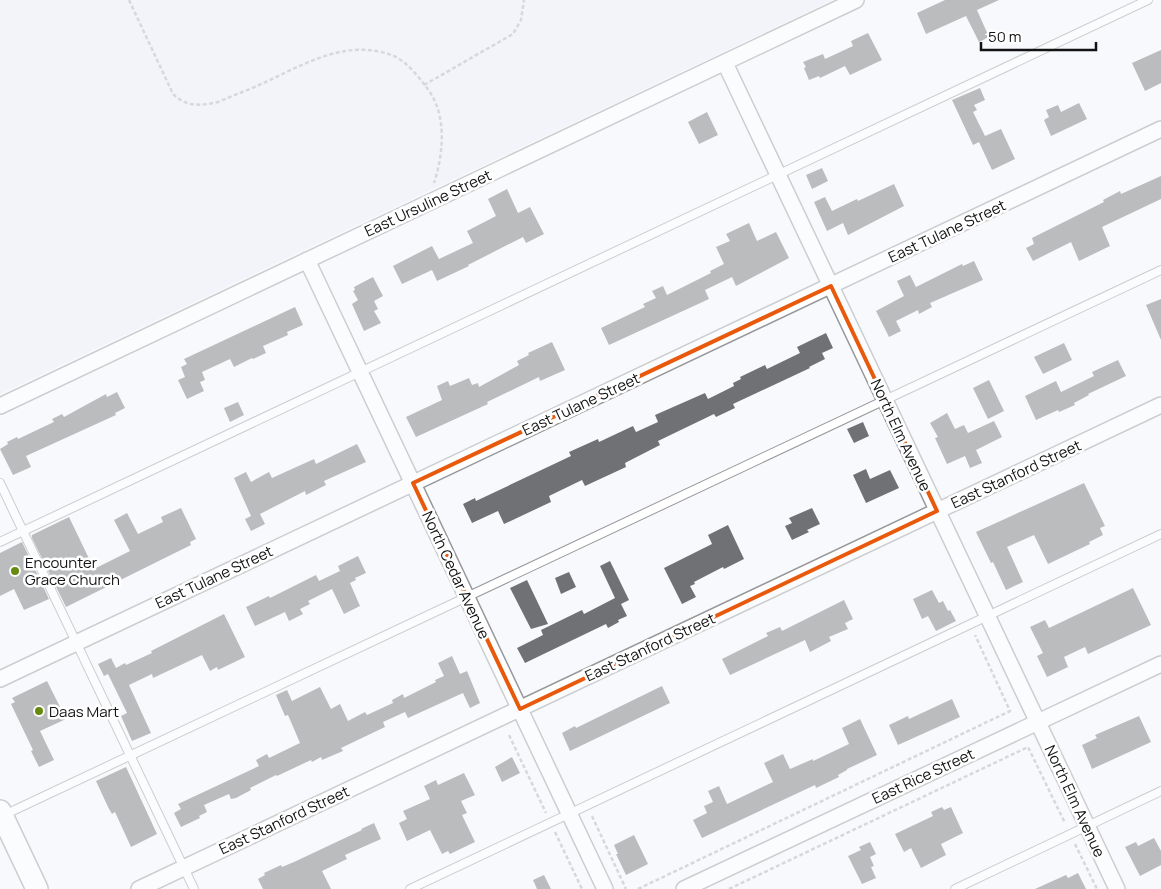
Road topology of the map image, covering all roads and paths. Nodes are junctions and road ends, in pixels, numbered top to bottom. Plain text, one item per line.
1 (129, 0) edge
2 (524, 0) edge
3 (856, 0) edge
4 (1148, 0) edge
5 (724, 62) junction
6 (424, 85) junction
7 (1161, 129) edge
8 (778, 176) junction
9 (428, 203) junction
10 (307, 260) junction
11 (1161, 270) edge
12 (830, 286) junction
13 (359, 371) junction
14 (884, 399) junction
15 (1161, 405) edge
16 (0, 406) edge
17 (0, 483) edge
18 (413, 483) junction
19 (938, 511) junction
20 (23, 530) junction
21 (1161, 534) edge
22 (0, 542) edge
23 (466, 597) junction
24 (987, 616) junction
25 (970, 624) junction
26 (76, 642) junction
27 (1161, 664) edge
28 (0, 679) edge
29 (520, 709) junction
30 (1038, 722) junction
31 (130, 755) junction
32 (1161, 791) edge
33 (587, 805) junction
34 (569, 813) junction
35 (1, 814) edge
36 (1087, 826) junction
37 (1070, 834) junction
38 (184, 868) junction
39 (37, 889) edge
40 (140, 889) edge
41 (194, 889) edge
42 (410, 889) edge
43 (605, 889) edge
44 (626, 889) edge
45 (638, 889) edge
46 (684, 889) edge
47 (729, 889) edge
48 (955, 889) edge
49 (1097, 889) edge
50 (1117, 889) edge

1 - 6 path
2 - 6 path
3 - 5 street, East Ursuline Street
4 - 8 lane
5 - 8 street, North Elm Avenue
5 - 9 street, East Ursuline Street
6 - 9 path
7 - 12 street, East Tulane Street
8 - 12 street, North Elm Avenue
8 - 13 lane
9 - 10 street, East Ursuline Street
10 - 13 street, North Cedar Avenue
10 - 16 street, East Ursuline Street
11 - 14 lane
12 - 14 street, North Elm Avenue
12 - 18 street, East Tulane Street
13 - 18 street, North Cedar Avenue
13 - 20 lane
14 - 19 street, North Elm Avenue
14 - 23 lane
15 - 19 street, East Stanford Street
17 - 20 lane
18 - 23 street, North Cedar Avenue
18 - 26 street, East Tulane Street
19 - 24 street, North Elm Avenue
19 - 29 street, East Stanford Street
20 - 22 lane
20 - 26 lane
21 - 24 lane
23 - 29 street, North Cedar Avenue
23 - 31 lane
24 - 25 lane
24 - 30 street, North Elm Avenue
25 - 33 lane
25 - 45 path
26 - 28 street, East Tulane Street
26 - 31 lane
27 - 30 street, East Rice Street
29 - 34 street, North Cedar Avenue
29 - 38 street, East Stanford Street
30 - 36 street, North Elm Avenue
30 - 46 street, East Rice Street
31 - 35 lane
31 - 38 lane
32 - 36 lane
33 - 34 lane
33 - 44 path
34 - 42 lane
34 - 43 street, North Cedar Avenue
35 - 39 street
36 - 37 lane
36 - 50 street, North Elm Avenue
37 - 47 path
37 - 48 lane
37 - 49 path
38 - 40 street, East Stanford Street
38 - 41 lane

